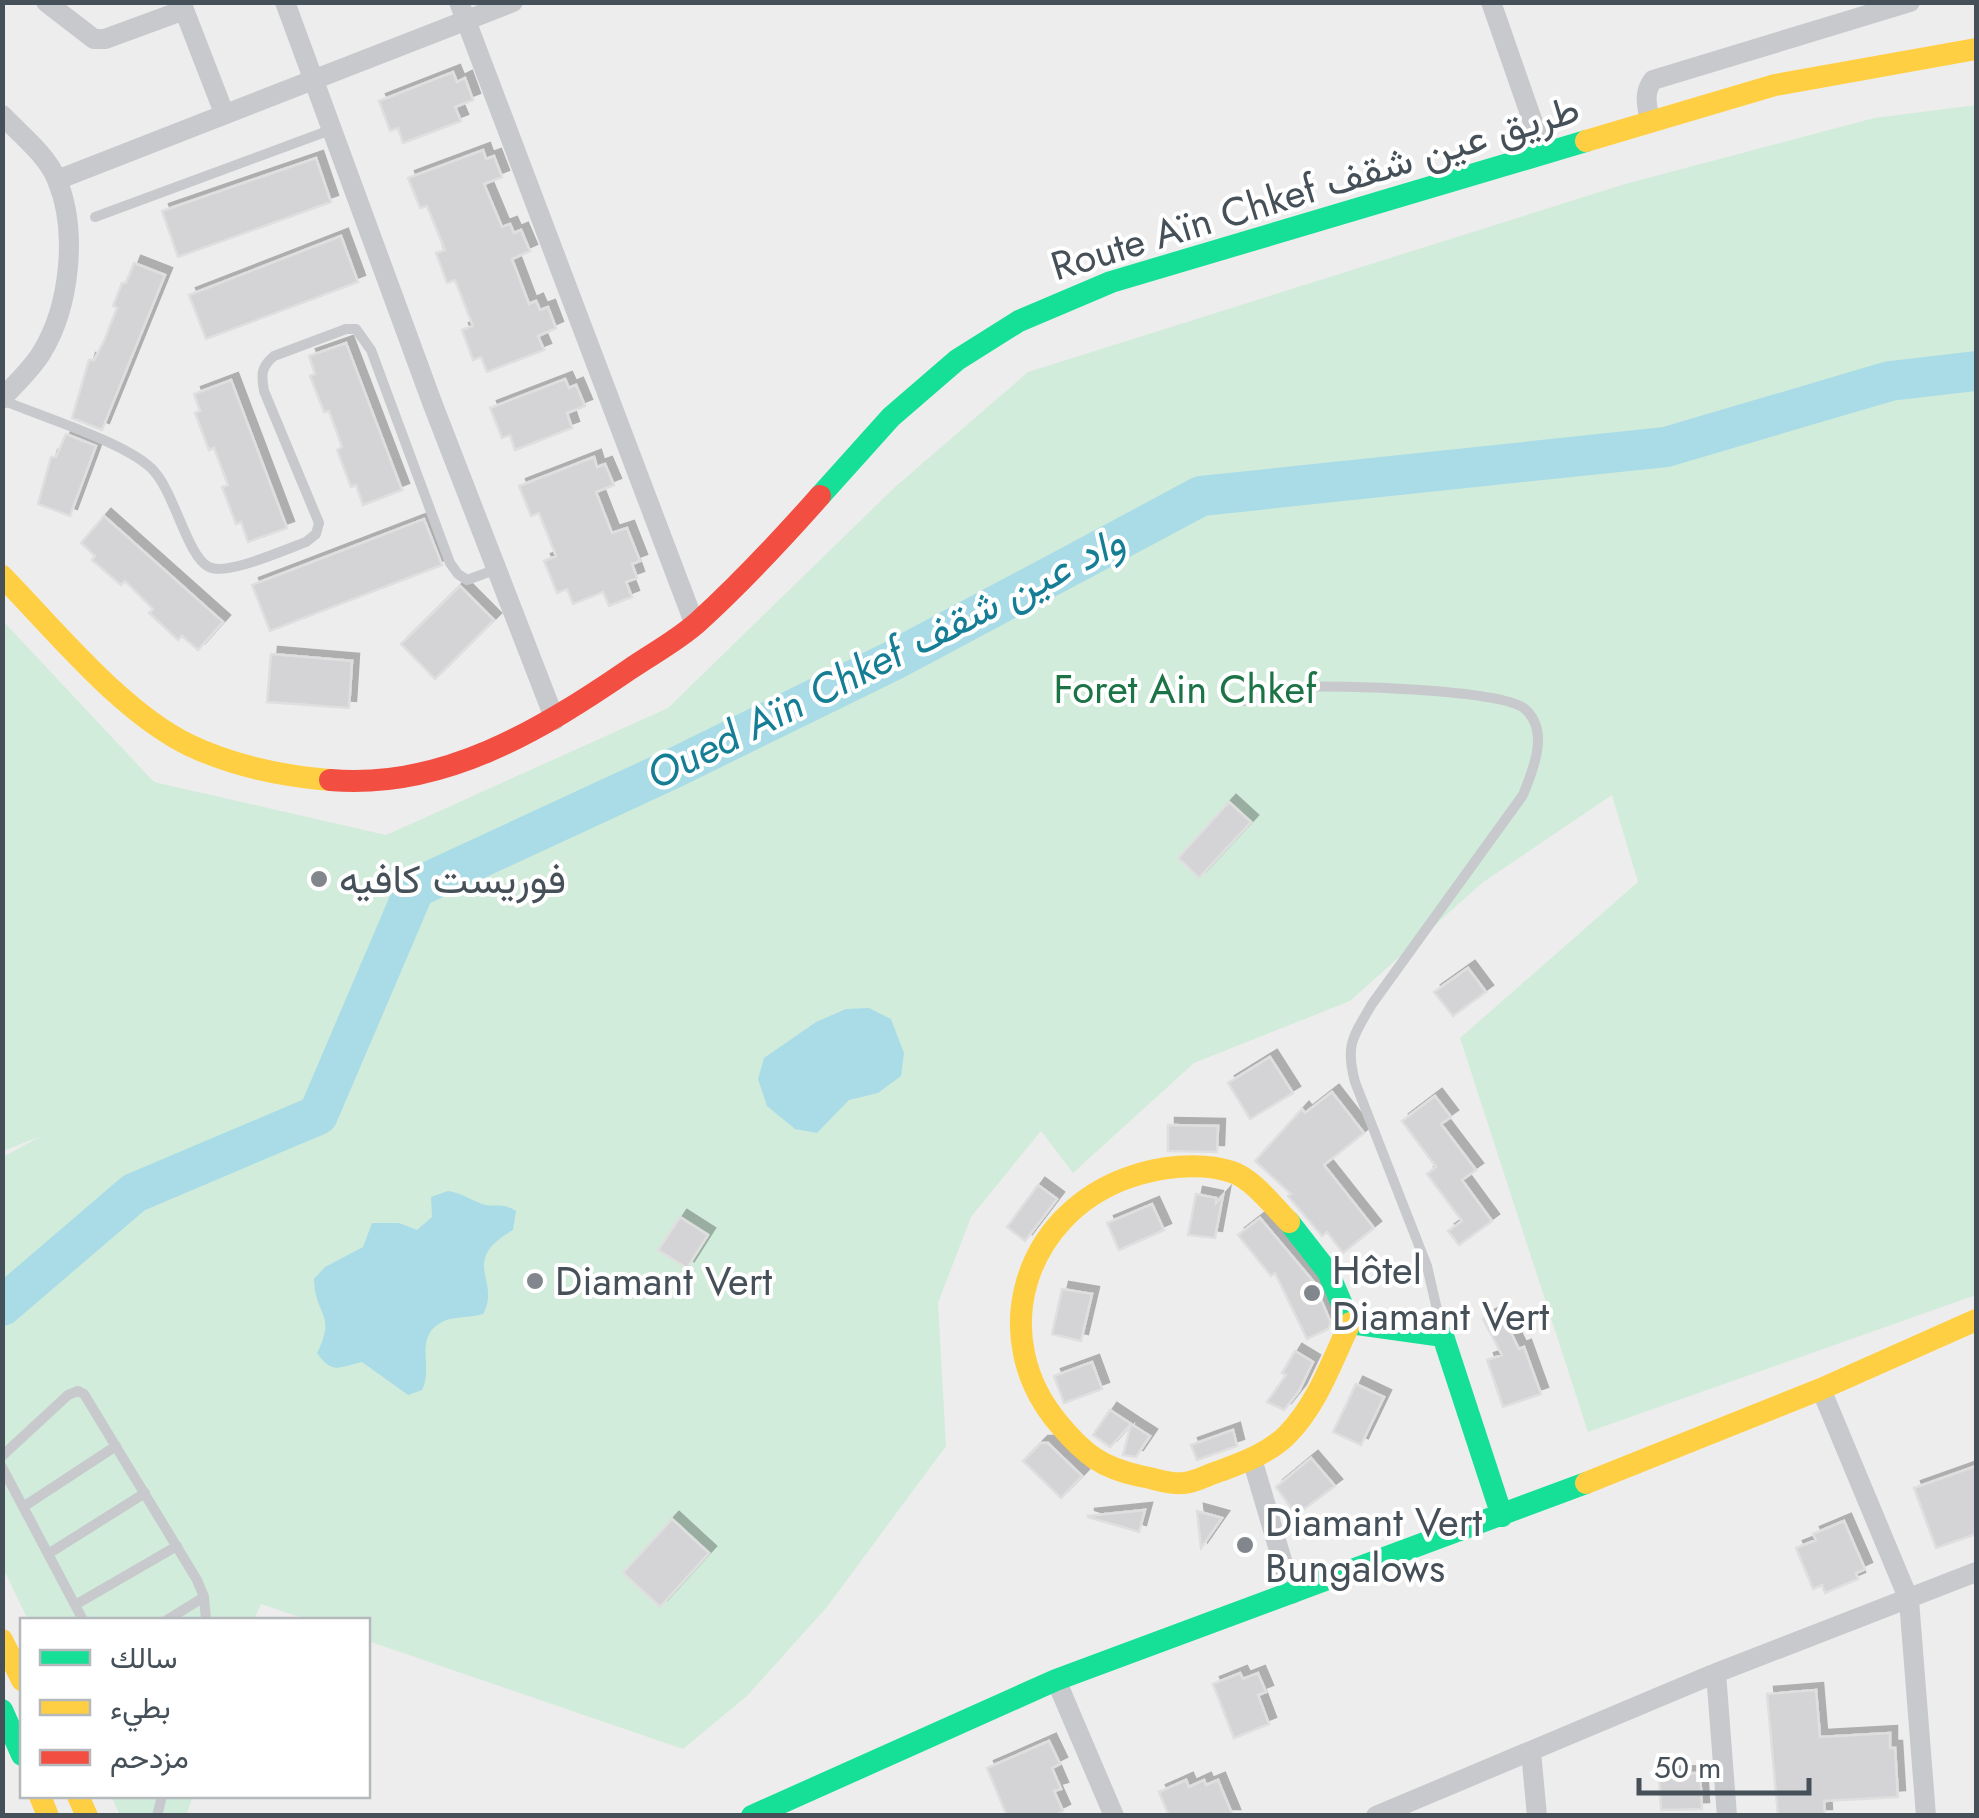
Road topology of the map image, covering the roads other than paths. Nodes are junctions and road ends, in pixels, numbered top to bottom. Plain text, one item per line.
1 (46, 2) edge
2 (286, 2) edge
3 (512, 2) edge
4 (1491, 2) edge
5 (1910, 2) edge
6 (183, 6) edge
7 (462, 11) edge
8 (1976, 49) edge
9 (316, 79) junction
10 (224, 113) junction
11 (2, 115) edge
12 (1650, 122) junction
13 (334, 129) junction
14 (1544, 154) junction
15 (58, 180) junction
16 (95, 217) dead end
17 (2, 400) edge
18 (497, 570) junction
19 (2, 576) edge
20 (695, 626) junction
21 (1245, 700) dead end
22 (555, 720) junction
23 (1976, 1320) edge
24 (1350, 1323) junction
25 (1443, 1336) junction
26 (1821, 1389) junction
27 (116, 1446) junction
28 (2, 1456) edge
29 (1252, 1459) junction
30 (2, 1467) edge
31 (145, 1493) junction
32 (24, 1507) junction
33 (1502, 1516) junction
34 (178, 1546) junction
35 (48, 1554) junction
36 (1976, 1572) edge
37 (1292, 1594) junction
38 (204, 1598) junction
39 (1910, 1600) junction
40 (76, 1606) junction
41 (83, 1618) edge
42 (170, 1618) edge
43 (206, 1618) edge
44 (2, 1640) edge
45 (1716, 1673) junction
46 (20, 1676) edge
47 (1056, 1680) junction
48 (2, 1710) edge
49 (20, 1750) edge
50 (1531, 1752) junction
51 (752, 1816) edge
52 (1114, 1816) edge
53 (1376, 1816) edge
54 (1537, 1816) edge
55 (1727, 1816) edge
56 (1926, 1816) edge

1 - 6 street
2 - 9 street
3 - 7 street
4 - 14 street
5 - 12 street
6 - 10 street
7 - 9 street
7 - 20 street
8 - 12 main road, Route Aïn Chkef طريق عين شقف
9 - 10 street
9 - 13 street
10 - 15 street
11 - 15 street
12 - 14 main road, Route Aïn Chkef طريق عين شقف
13 - 16 lane
13 - 18 street
14 - 20 main road, Route Aïn Chkef طريق عين شقف
15 - 17 street
17 - 18 lane
18 - 22 street
19 - 22 main road, Route Aïn Chkef طريق عين شقف
20 - 22 main road, Route Aïn Chkef طريق عين شقف
21 - 25 lane
23 - 26 main road
24 - 25 main road
24 - 29 main road
24 - 29 main road
25 - 33 main road
26 - 33 main road
26 - 39 street
27 - 28 lane
27 - 31 lane
27 - 32 lane
29 - 37 street
30 - 32 lane
31 - 34 lane
31 - 35 lane
32 - 35 lane
33 - 37 main road
34 - 38 lane
34 - 40 lane
35 - 40 lane
36 - 39 street
37 - 47 main road
38 - 42 lane
38 - 43 lane
39 - 45 street
39 - 56 street
40 - 41 lane
44 - 46 main road
45 - 50 street
45 - 55 street
47 - 51 main road
47 - 52 street
48 - 49 main road
50 - 53 street
50 - 54 street

